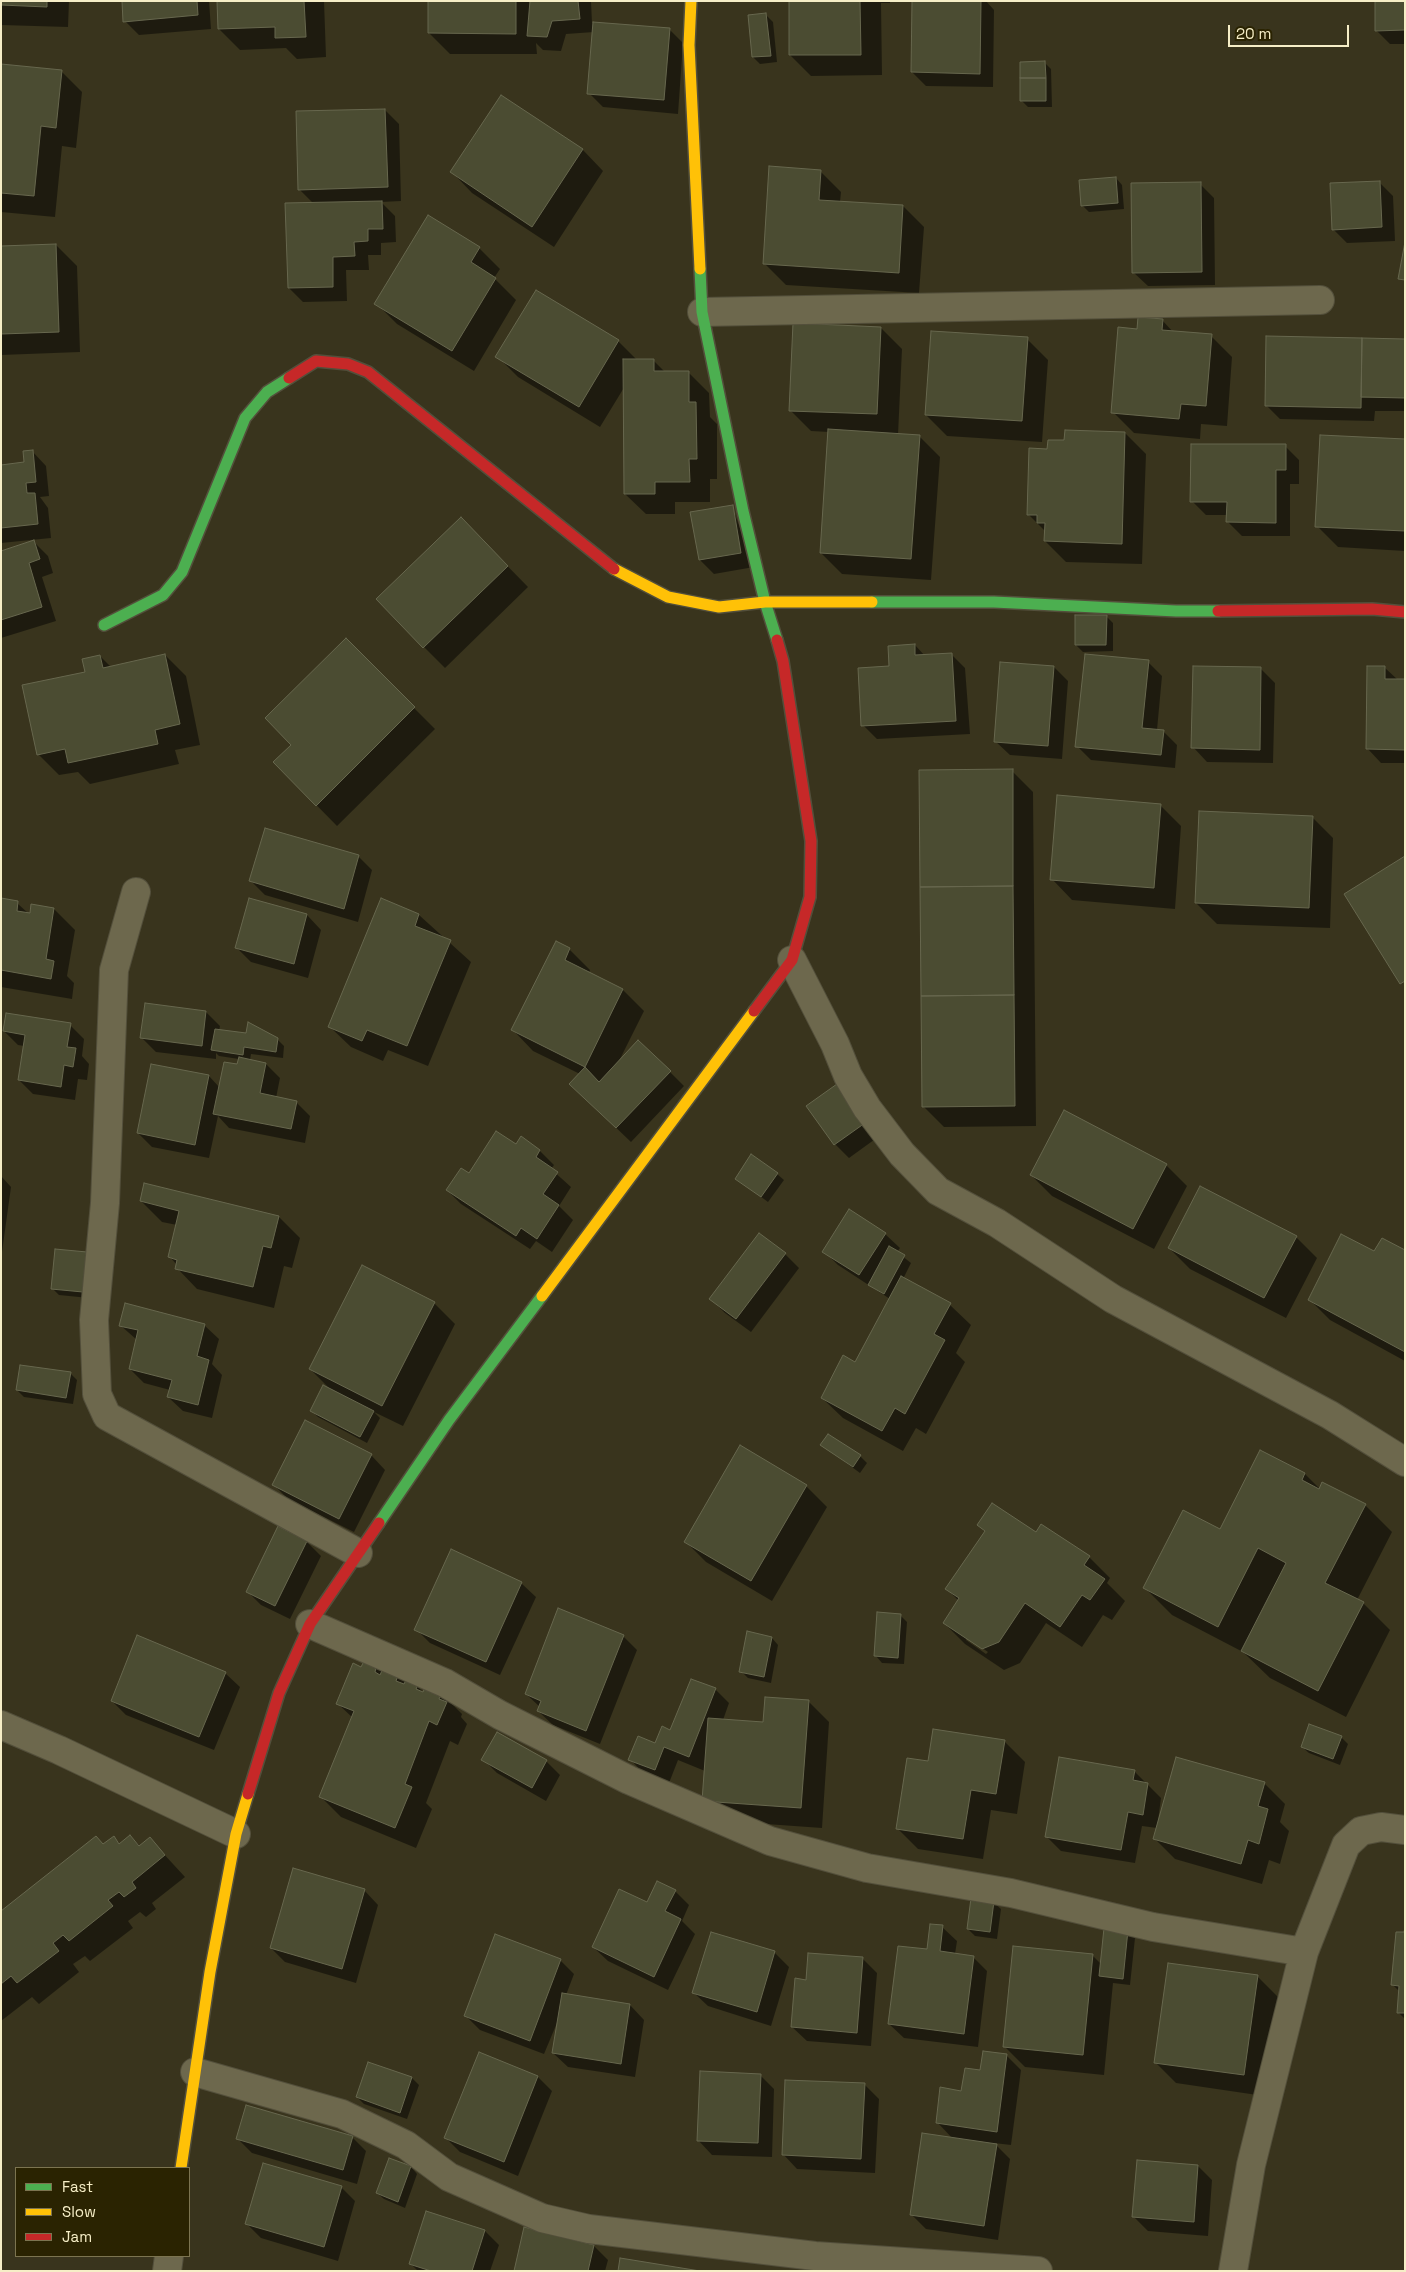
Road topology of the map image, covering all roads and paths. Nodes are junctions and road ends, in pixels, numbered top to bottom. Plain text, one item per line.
1 (691, 1) edge
2 (1320, 300) dead end
3 (702, 312) junction
4 (765, 602) junction
5 (1405, 612) edge
6 (104, 625) dead end
7 (136, 892) dead end
8 (792, 960) junction
9 (1405, 1462) edge
10 (358, 1553) junction
11 (310, 1624) junction
12 (1, 1725) edge
13 (1405, 1830) edge
14 (236, 1834) junction
15 (1304, 1952) junction
16 (195, 2072) junction
17 (181, 2167) edge
18 (169, 2257) edge
19 (167, 2271) edge
20 (1038, 2271) edge
21 (1233, 2271) edge

1 - 3 street
2 - 3 street
3 - 4 street
4 - 5 street
4 - 6 street
4 - 8 street
7 - 10 street
8 - 9 street
8 - 10 street
10 - 11 street
11 - 14 street
11 - 15 street
12 - 14 street
13 - 15 street
14 - 16 street
15 - 21 street
16 - 17 street
16 - 20 street
18 - 19 street

